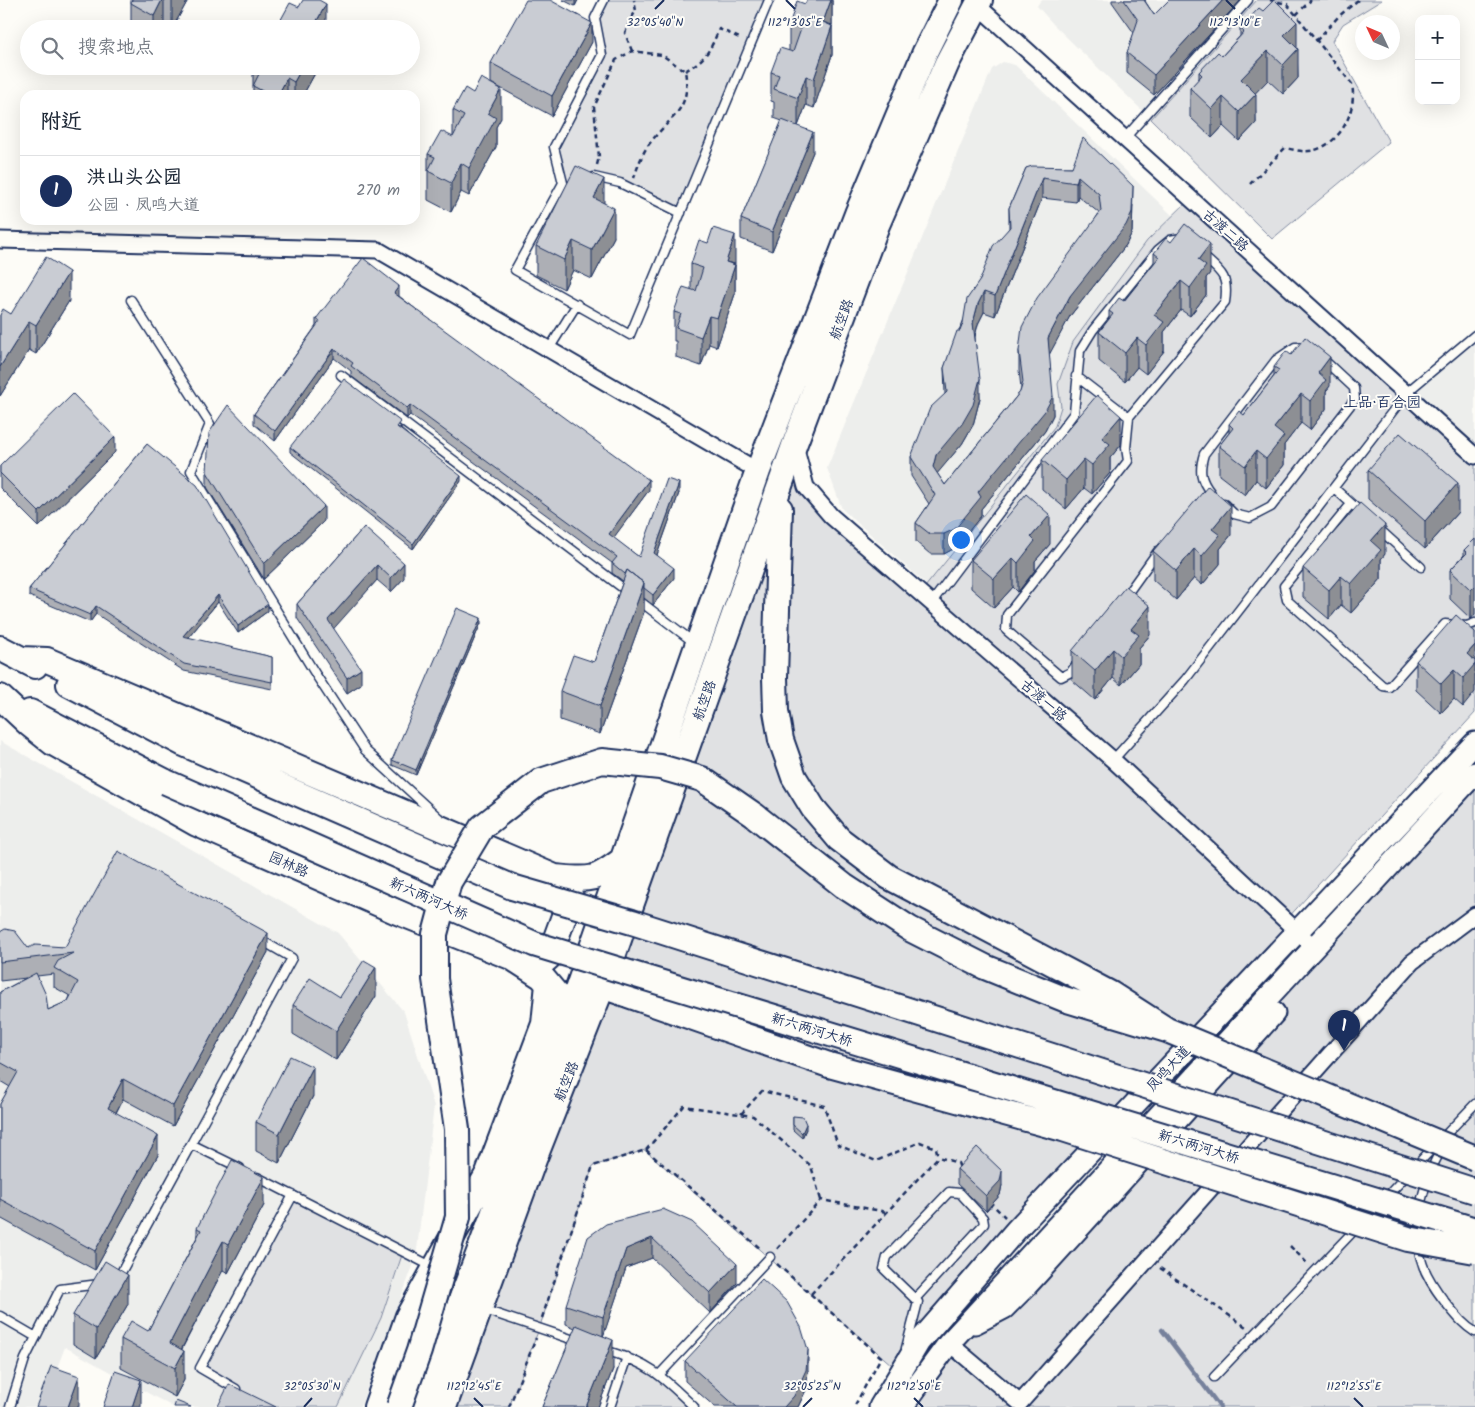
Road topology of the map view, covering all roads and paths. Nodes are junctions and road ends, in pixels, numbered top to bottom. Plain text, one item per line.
1 (604, 0) edge
2 (634, 0) edge
3 (769, 0) edge
4 (951, 0) edge
5 (1248, 0) edge
6 (1270, 0) edge
7 (1311, 0) edge
8 (1358, 0) edge
9 (979, 2) edge
10 (1296, 15) junction
11 (1316, 41) junction
12 (751, 43) junction
13 (632, 50) junction
14 (685, 71) junction
15 (1125, 138) junction
16 (590, 177) joint
17 (1250, 184) dead end
18 (631, 188) junction
19 (681, 213) junction
20 (0, 240) edge
21 (1190, 244) edge
22 (1197, 250) edge
23 (131, 300) dead end
24 (577, 304) junction
25 (1475, 335) edge
26 (549, 349) junction
27 (341, 375) dead end
28 (1076, 376) junction
29 (1406, 394) junction
30 (1128, 417) junction
31 (794, 443) junction
32 (1475, 456) edge
33 (758, 471) junction
34 (781, 483) junction
35 (1334, 488) junction
36 (1211, 493) junction
37 (1204, 499) edge
38 (1351, 504) junction
39 (1365, 516) edge
40 (1372, 522) edge
41 (1162, 545) edge
42 (1421, 567) dead end
43 (1122, 600) edge
44 (932, 602) junction
45 (1475, 624) edge
46 (697, 645) junction
47 (0, 648) edge
48 (1082, 656) edge
49 (21, 659) junction
50 (0, 696) edge
51 (1475, 743) edge
52 (1113, 760) junction
53 (1475, 773) edge
54 (166, 782) joint
55 (1475, 793) edge
56 (458, 835) junction
57 (622, 860) junction
58 (558, 877) junction
59 (1475, 915) edge
60 (1297, 931) junction
61 (257, 938) edge
62 (1314, 947) junction
63 (527, 967) junction
64 (548, 984) junction
65 (602, 986) junction
66 (563, 1027) junction
67 (1167, 1030) junction
68 (1475, 1104) edge
69 (1475, 1112) edge
70 (741, 1114) junction
71 (1458, 1122) junction
72 (191, 1144) junction
73 (646, 1150) junction
74 (938, 1157) dead end
75 (1475, 1158) edge
76 (1475, 1191) edge
77 (293, 1195) junction
78 (821, 1200) junction
79 (887, 1212) dead end
80 (1475, 1230) edge
81 (1290, 1246) dead end
82 (1475, 1251) edge
83 (770, 1257) junction
84 (1148, 1260) junction
85 (435, 1268) junction
86 (1315, 1271) junction
87 (915, 1299) junction
88 (480, 1308) junction
89 (0, 1316) edge
90 (539, 1328) junction
91 (1475, 1332) edge
92 (1256, 1333) junction
93 (36, 1337) junction
94 (955, 1337) junction
95 (592, 1346) edge
96 (601, 1348) edge
97 (628, 1357) junction
98 (900, 1372) junction
99 (660, 1374) junction
100 (1214, 1377) dead end
101 (242, 1392) edge
102 (10, 1407) edge
103 (376, 1407) edge
104 (399, 1407) edge
105 (421, 1407) edge
106 (444, 1407) edge
107 (509, 1407) edge
108 (610, 1407) edge
109 (694, 1407) edge
110 (854, 1407) edge
111 (880, 1407) edge
112 (902, 1407) edge

1 - 24 lane
2 - 13 path
3 - 12 lane
4 - 33 main road, 航空路
5 - 15 lane
6 - 10 path
7 - 10 path
8 - 11 path
9 - 15 street, 古渡二路
9 - 31 main road, 航空路
10 - 11 path
11 - 17 path
12 - 14 path
12 - 19 lane
13 - 14 path
13 - 16 path
14 - 18 path
15 - 29 street, 古渡二路
16 - 18 lane
18 - 19 lane
19 - 24 lane
20 - 26 street
21 - 28 lane
22 - 30 lane
23 - 56 lane
24 - 26 lane
25 - 29 lane
26 - 33 street
27 - 46 lane
28 - 30 lane
28 - 44 lane
29 - 32 street, 古渡二路
29 - 35 lane
30 - 48 lane
31 - 34 main road, 航空路
31 - 44 street, 古渡一路
33 - 46 main road, 航空路
34 - 65 main road, 航空路
34 - 67 main road, bridge
35 - 38 lane
35 - 52 lane
36 - 36 lane
36 - 37 lane
38 - 39 lane
38 - 45 lane
40 - 42 lane
41 - 43 lane
44 - 52 street, 古渡一路
46 - 57 main road, 航空路
47 - 49 main road
49 - 56 main road
49 - 76 main road, bridge
50 - 54 main road, 园林路
50 - 63 main road, 园林路
51 - 60 main road, 凤鸣大道
52 - 60 street, 古渡一路
53 - 62 main road, 凤鸣大道
54 - 80 main road, 新六两河大桥, bridge
55 - 94 main road
56 - 58 main road
57 - 58 main road
57 - 66 main road, 航空路
58 - 63 main road
59 - 84 street
60 - 62 street, 古渡一路
60 - 98 main road, 凤鸣大道
61 - 72 lane
62 - 94 main road, 凤鸣大道
63 - 64 main road, 园林路
64 - 66 main road, 园林路
64 - 85 main road
65 - 82 main road, bridge
65 - 88 main road, 航空路
66 - 105 main road, 航空路
67 - 75 main road, bridge
67 - 104 main road, bridge
68 - 71 lane
69 - 71 lane
70 - 73 path
70 - 74 path
70 - 78 path
71 - 86 lane
71 - 91 lane
72 - 77 lane
72 - 93 lane
73 - 83 path
73 - 90 path
77 - 85 lane
77 - 101 lane
78 - 79 path
78 - 83 path
81 - 86 path
83 - 99 lane
83 - 110 path
84 - 92 path
84 - 94 street
85 - 103 main road
86 - 92 lane
87 - 87 lane
87 - 98 lane
88 - 90 lane
88 - 106 main road, 航空路
89 - 93 lane
90 - 95 lane
90 - 107 path
92 - 100 lane
93 - 102 lane
94 - 112 main road, 凤鸣大道
96 - 97 lane
97 - 99 lane
97 - 108 lane
98 - 111 main road, 凤鸣大道
99 - 109 lane

